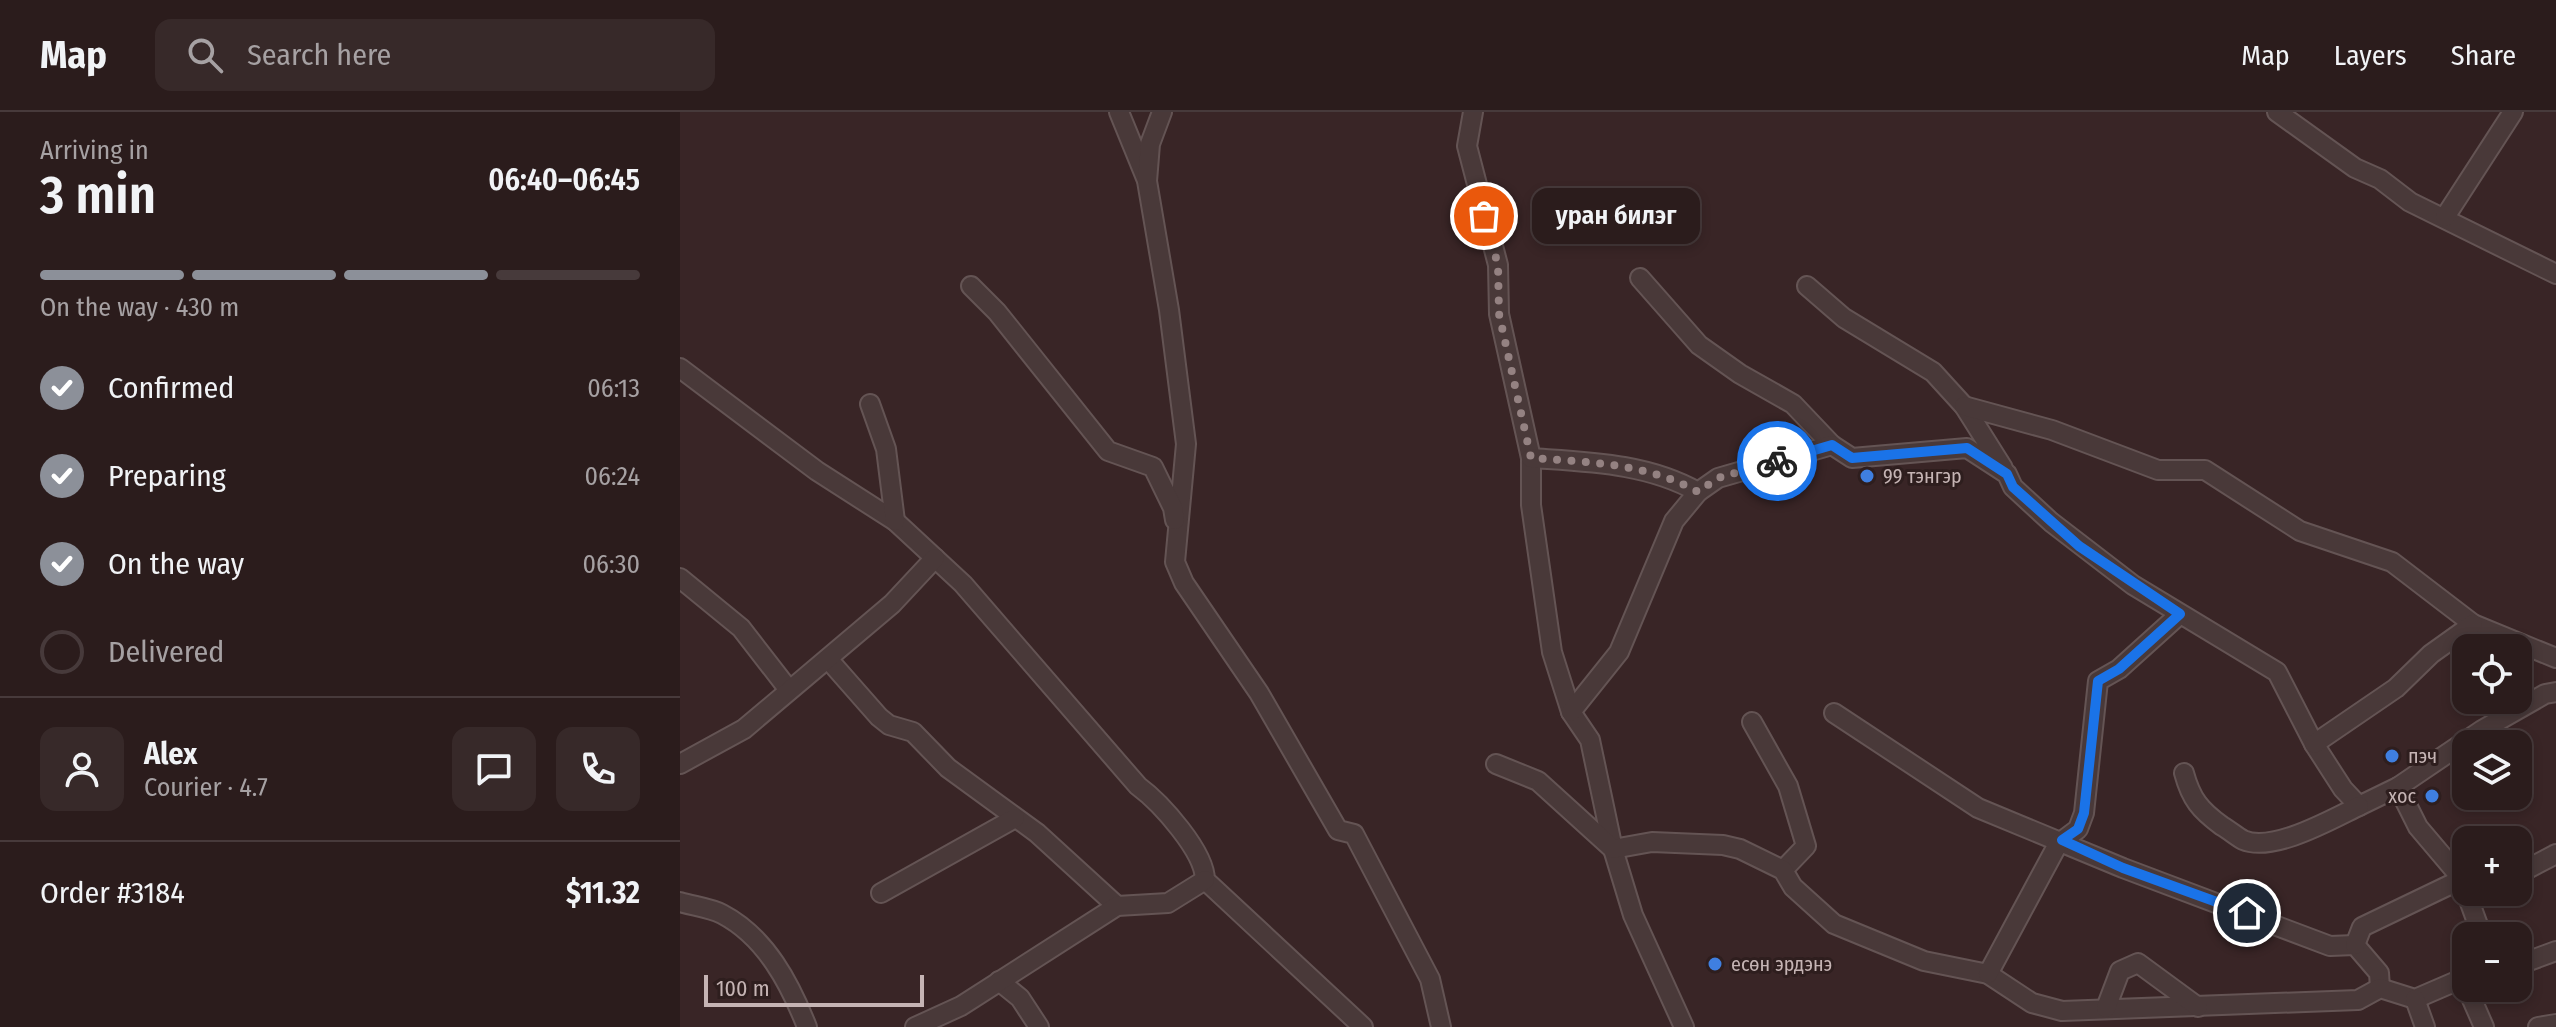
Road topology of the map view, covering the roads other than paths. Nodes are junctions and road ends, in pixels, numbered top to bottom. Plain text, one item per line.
1 (1119, 112) edge
2 (1162, 112) edge
3 (1473, 112) edge
4 (2277, 112) edge
5 (2513, 112) edge
6 (1147, 181) junction
7 (2445, 217) junction
8 (2556, 274) edge
9 (1640, 278) dead end
10 (971, 286) dead end
11 (1807, 286) dead end
12 (680, 368) edge
13 (870, 404) dead end
14 (1964, 406) junction
15 (1832, 445) junction
16 (1531, 458) junction
17 (2007, 474) junction
18 (1698, 492) junction
19 (895, 521) junction
20 (1176, 526) junction
21 (935, 558) junction
22 (680, 578) edge
23 (2180, 614) junction
24 (2473, 624) junction
25 (2556, 658) edge
26 (828, 659) junction
27 (789, 690) junction
28 (2556, 692) edge
29 (1571, 712) junction
30 (1834, 713) dead end
31 (1752, 722) dead end
32 (2314, 744) junction
33 (680, 764) edge
34 (1496, 764) dead end
35 (2184, 773) dead end
36 (2398, 787) junction
37 (2359, 806) junction
38 (1015, 818) junction
39 (2062, 840) junction
40 (1613, 849) junction
41 (2556, 854) edge
42 (2532, 867) edge
43 (1783, 870) junction
44 (2452, 870) edge
45 (1205, 880) junction
46 (881, 893) dead end
47 (2452, 897) edge
48 (680, 902) edge
49 (1117, 906) junction
50 (2355, 945) junction
51 (2556, 951) edge
52 (2532, 960) edge
53 (1988, 974) junction
54 (999, 981) junction
55 (2452, 986) edge
56 (2380, 988) junction
57 (2415, 999) junction
58 (2474, 1002) edge
59 (2198, 1007) junction
60 (2106, 1008) junction
61 (2556, 1024) edge
62 (807, 1027) edge
63 (915, 1027) edge
64 (1039, 1027) edge
65 (1363, 1027) edge
66 (1441, 1027) edge
67 (1684, 1027) edge
68 (2425, 1027) edge
69 (2484, 1027) edge
70 (2538, 1027) edge

1 - 6 street
2 - 6 street
3 - 16 street
4 - 7 street
5 - 7 street
6 - 20 street
7 - 8 street
9 - 15 street
10 - 20 street
11 - 14 street
12 - 19 street
13 - 19 street
14 - 17 street
14 - 24 street
15 - 17 street
15 - 18 street
16 - 18 street
16 - 29 street
17 - 23 street
18 - 29 street
19 - 21 street
20 - 66 street
21 - 26 street
21 - 45 street
22 - 27 street
23 - 32 street
23 - 39 street
24 - 25 street
24 - 32 street
26 - 27 street
26 - 38 street
27 - 33 street
28 - 36 street
29 - 40 street
30 - 39 street
31 - 43 street
32 - 37 street
34 - 40 street
35 - 37 street
36 - 37 street
36 - 44 street
38 - 46 street
38 - 49 street
39 - 50 street
39 - 53 street
40 - 43 street
40 - 67 street
41 - 42 street
43 - 53 street
45 - 49 street
45 - 65 street
47 - 50 street
48 - 62 street
49 - 54 street
50 - 56 street
51 - 52 street
53 - 60 street
54 - 63 street
54 - 64 street
55 - 57 street
56 - 57 street
56 - 59 street
57 - 68 street
58 - 69 street
59 - 60 street
59 - 60 street
61 - 70 street

